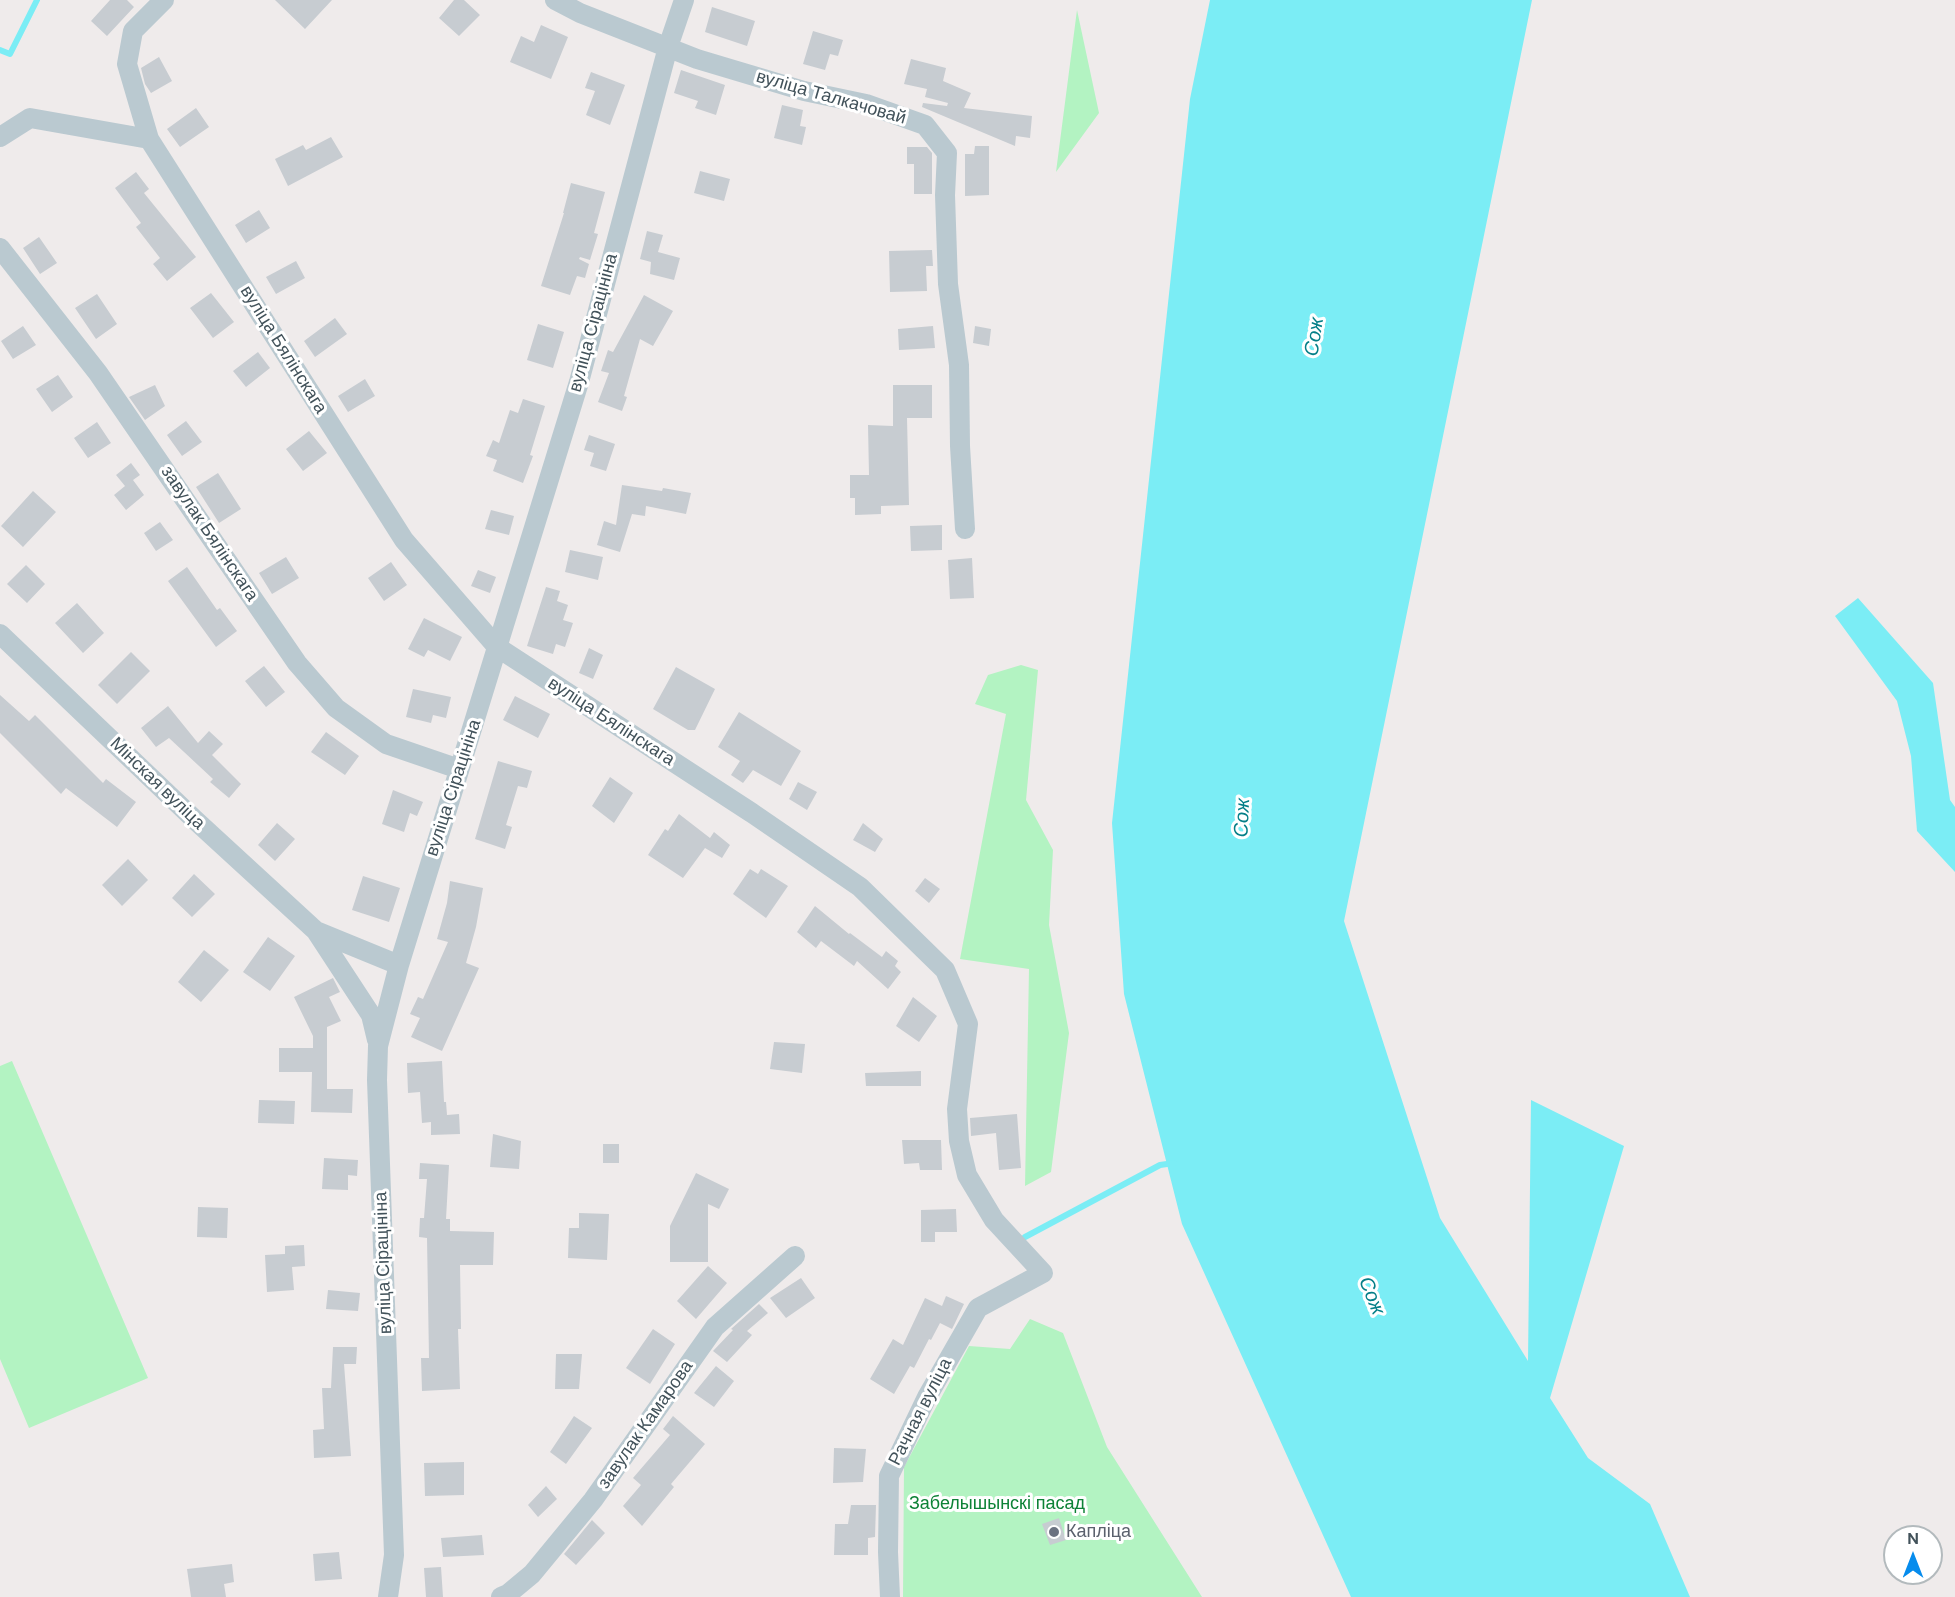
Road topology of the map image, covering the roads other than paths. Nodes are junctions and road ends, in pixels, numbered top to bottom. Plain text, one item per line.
1 (164, 0) edge
2 (555, 0) edge
3 (684, 0) edge
4 (668, 47) junction
5 (0, 137) edge
6 (149, 139) junction
7 (0, 248) edge
8 (965, 529) dead end
9 (0, 634) edge
10 (497, 647) junction
11 (459, 769) junction
12 (316, 931) junction
13 (399, 964) junction
14 (378, 1046) junction
15 (795, 1256) dead end
16 (1043, 1273) joint
17 (388, 1597) edge
18 (501, 1597) edge
19 (890, 1597) edge

1 - 6 street, вуліца Бялінскага
2 - 4 street, вуліца Талкачовай
3 - 4 street, вуліца Сірацініна
4 - 8 street, вуліца Талкачовай
4 - 10 street, вуліца Сірацініна
5 - 6 street
6 - 10 street, вуліца Бялінскага
7 - 11 street, завулак Бялінскага
9 - 12 street, Мінская вуліца
10 - 11 street, вуліца Сірацініна
10 - 16 street, вуліца Бялінскага
11 - 13 street, вуліца Сірацініна
12 - 13 street, Мінская вуліца
12 - 14 street, Мінская вуліца
13 - 14 street, вуліца Сірацініна
14 - 17 street, вуліца Сірацініна
15 - 18 street, завулак Камарова
16 - 19 street, Рачная вуліца

